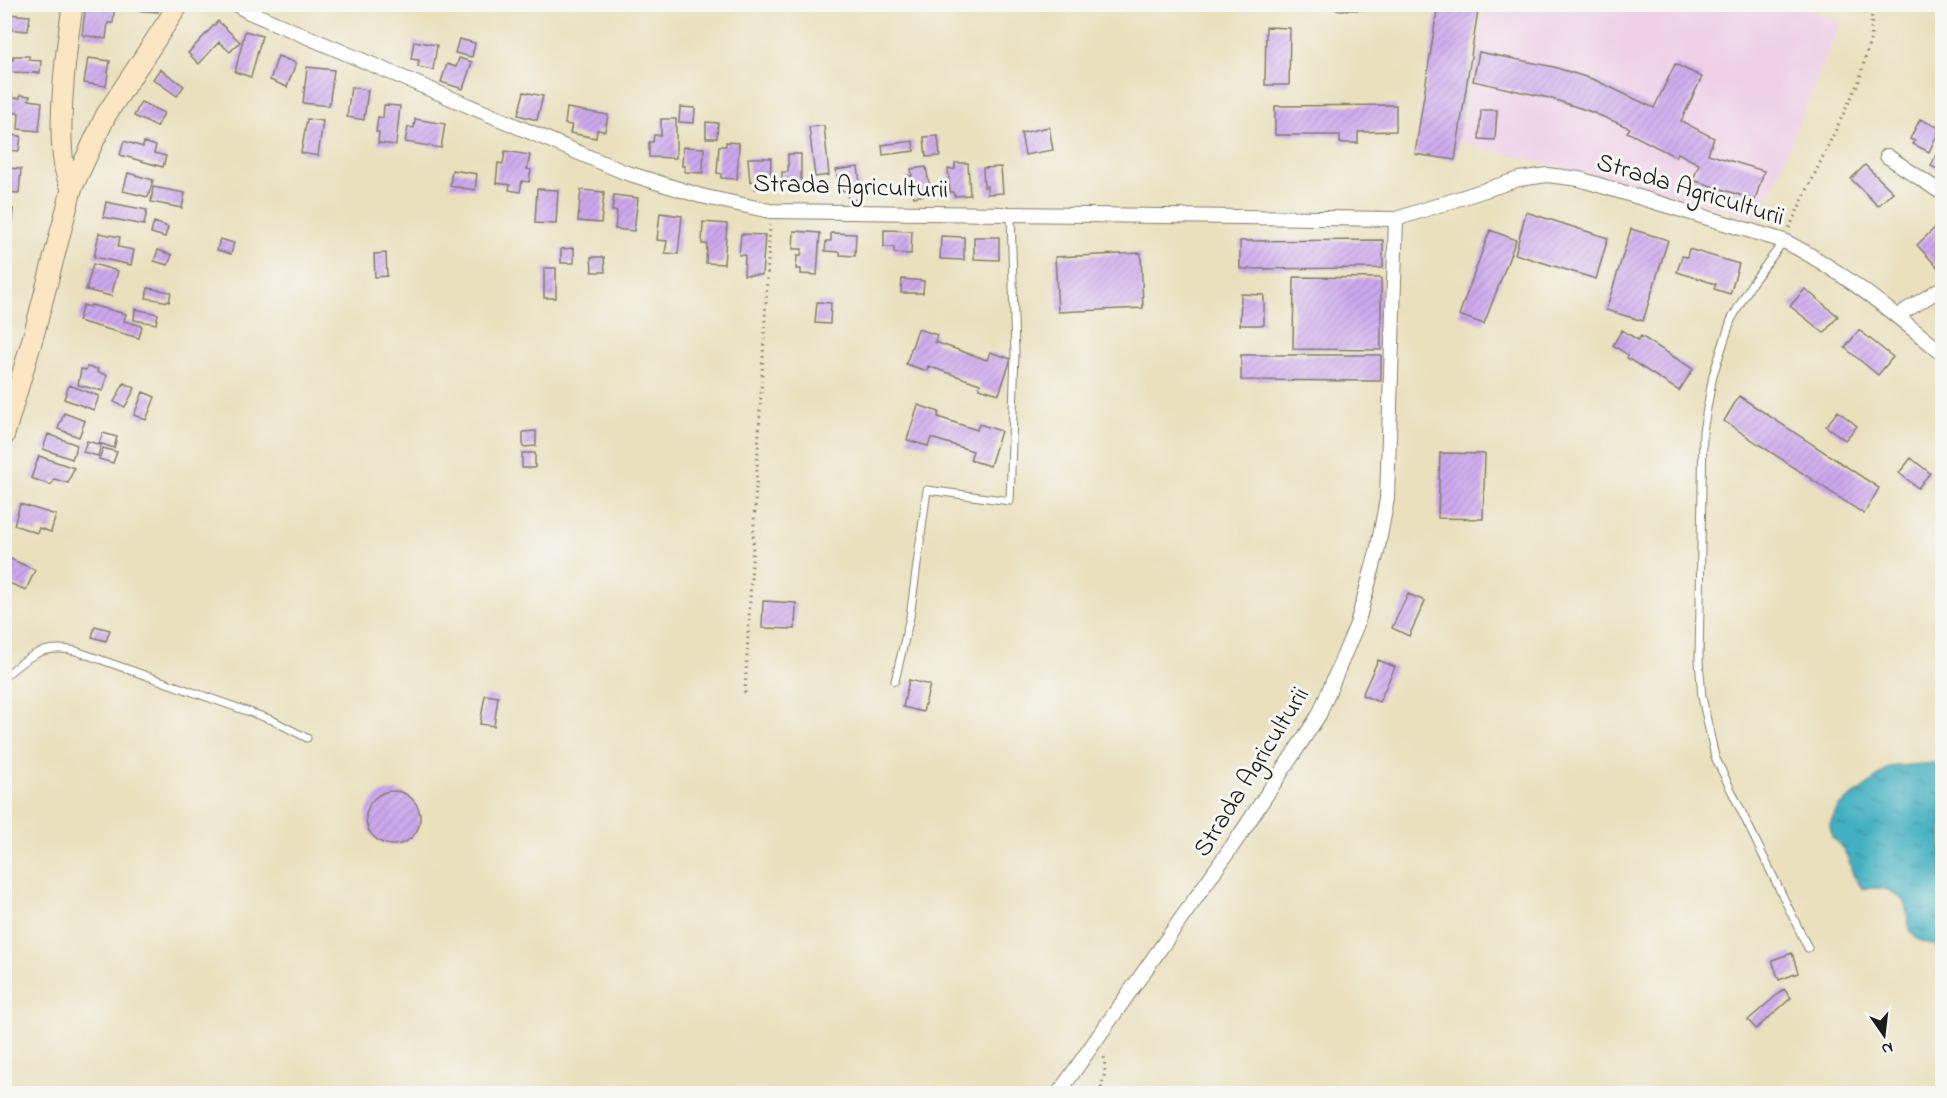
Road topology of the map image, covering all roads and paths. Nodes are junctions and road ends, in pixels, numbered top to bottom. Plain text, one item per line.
1 (73, 4) edge
2 (179, 4) edge
3 (235, 4) edge
4 (1872, 4) edge
5 (1887, 156) dead end
6 (72, 188) junction
7 (1942, 193) edge
8 (770, 211) junction
9 (1011, 215) junction
10 (1396, 219) junction
11 (1784, 241) junction
12 (1942, 288) edge
13 (1899, 318) junction
14 (1942, 353) edge
15 (4, 436) edge
16 (4, 677) edge
17 (895, 681) dead end
18 (745, 693) dead end
19 (307, 738) dead end
20 (1808, 948) dead end
21 (1102, 1030) junction
22 (1058, 1094) edge
23 (1100, 1094) edge

1 - 6 street
2 - 6 street
3 - 8 street, Strada Agriculturii
4 - 11 path
5 - 7 street
6 - 15 street
8 - 9 street, Strada Agriculturii
8 - 18 path
9 - 10 street, Strada Agriculturii
9 - 17 lane
10 - 11 street, Strada Agriculturii
10 - 21 street, Strada Agriculturii
11 - 13 street, Strada Agriculturii
11 - 20 lane
12 - 13 street
13 - 14 street, Strada Agriculturii
16 - 19 lane
21 - 22 street, Strada Agriculturii
21 - 23 path

